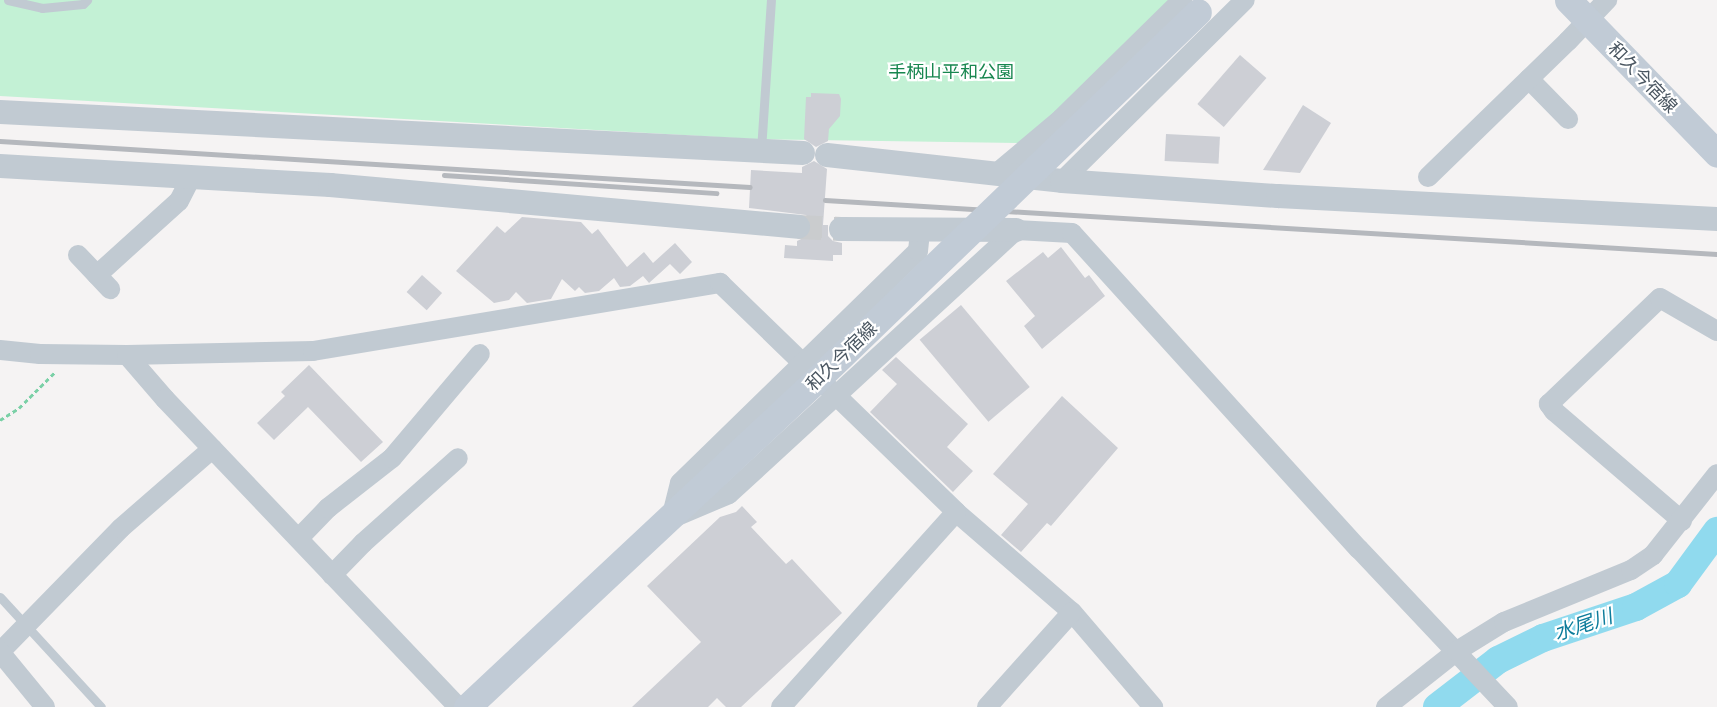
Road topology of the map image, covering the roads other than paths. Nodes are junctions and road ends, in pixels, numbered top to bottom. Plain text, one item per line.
1 (8, 0) edge
2 (87, 0) edge
3 (771, 0) edge
4 (1245, 0) edge
5 (1568, 0) edge
6 (1607, 0) edge
7 (1197, 4) edge
8 (1587, 20) junction
9 (1529, 79) junction
10 (0, 112) edge
11 (1568, 119) dead end
12 (761, 145) junction
13 (803, 153) dead end
14 (1717, 154) edge
15 (827, 155) dead end
16 (0, 166) edge
17 (997, 173) junction
18 (191, 177) junction
19 (1428, 177) dead end
20 (1062, 180) junction
21 (1717, 219) edge
22 (798, 226) tunnel mouth
23 (841, 228) tunnel mouth
24 (1016, 230) junction
25 (920, 231) junction
26 (78, 255) dead end
27 (1717, 331) edge
28 (0, 350) edge
29 (480, 354) dead end
30 (128, 355) junction
31 (818, 381) junction
32 (212, 448) junction
33 (459, 458) dead end
34 (1717, 474) edge
35 (956, 512) junction
36 (1682, 521) junction
37 (299, 538) junction
38 (332, 575) junction
39 (0, 597) edge
40 (1072, 612) junction
41 (26, 627) junction
42 (1457, 651) junction
43 (0, 652) edge
44 (1503, 702) edge
45 (791, 704) edge
46 (45, 707) edge
47 (100, 707) edge
48 (458, 707) edge
49 (466, 707) edge
50 (987, 707) edge
51 (1153, 707) edge
52 (1386, 707) edge

1 - 2 lane
3 - 12 lane
4 - 20 street
5 - 8 main road, 和久今宿線
6 - 8 street
7 - 17 street
7 - 31 main road, 和久今宿線, bridge
8 - 9 street
8 - 14 main road, 和久今宿線
9 - 11 street
9 - 19 street
10 - 12 street
12 - 13 street
15 - 17 street
16 - 18 street
17 - 20 street
18 - 22 street
18 - 26 street
20 - 21 street
23 - 25 street
24 - 25 street
24 - 31 street
24 - 42 street
25 - 31 street
27 - 36 street
28 - 30 street
29 - 37 street
30 - 31 street
30 - 32 street
31 - 35 street
31 - 49 main road, 和久今宿線
32 - 37 street
32 - 41 street
33 - 38 street
34 - 36 street
35 - 40 street
35 - 45 street
36 - 42 street
37 - 38 street
38 - 48 street
39 - 41 lane
40 - 50 street
40 - 51 street
41 - 43 street
41 - 47 lane
42 - 44 street
42 - 52 street
43 - 46 street

